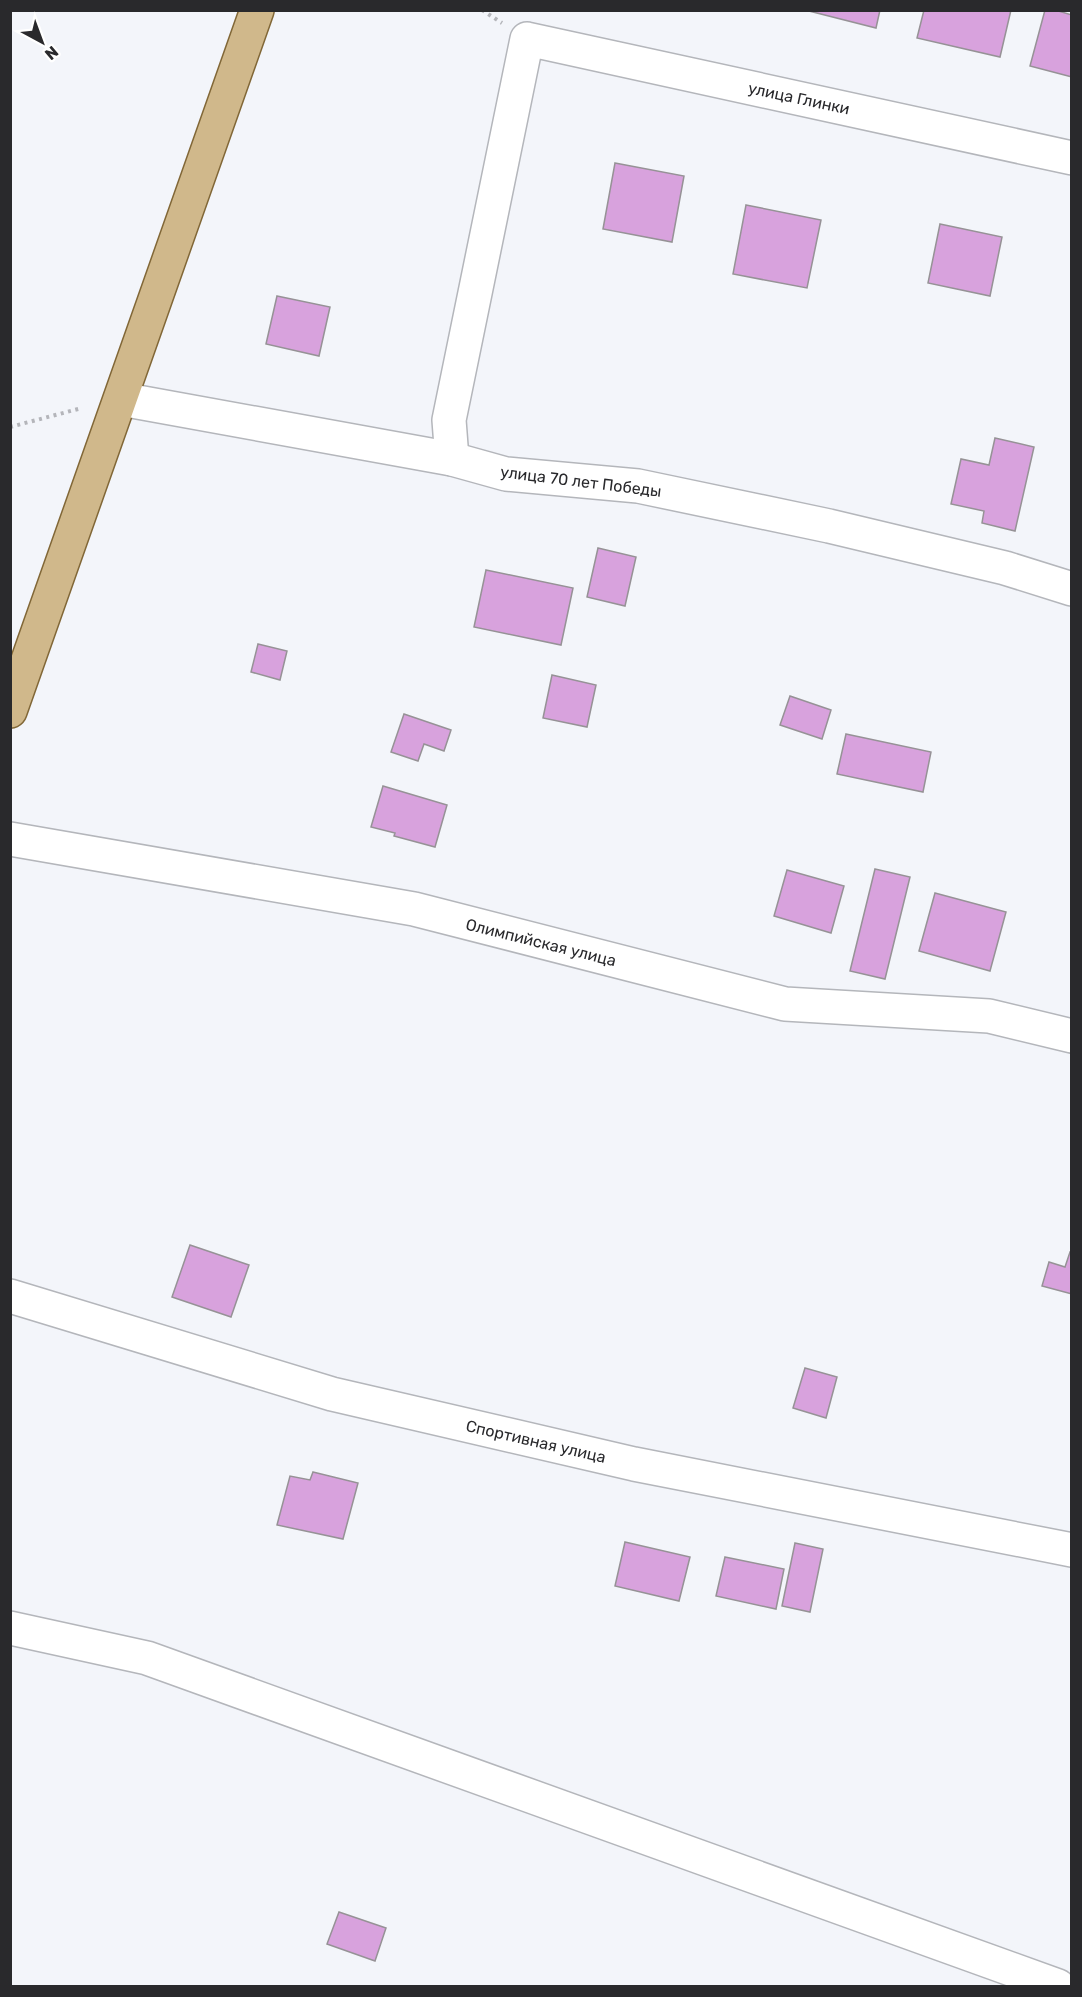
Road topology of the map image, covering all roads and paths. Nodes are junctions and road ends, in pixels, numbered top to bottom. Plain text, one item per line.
1 (257, 10) edge
2 (1071, 158) edge
3 (121, 399) junction
4 (10, 428) edge
5 (452, 459) junction
6 (1071, 589) edge
7 (10, 711) edge
8 (10, 839) edge
9 (1071, 1036) edge
10 (10, 1296) edge
11 (1071, 1550) edge
12 (10, 1628) edge
13 (1058, 1986) edge

1 - 3 main road
2 - 5 street, улица Глинки
3 - 4 path
3 - 5 street, улица 70 лет Победы
3 - 7 main road
5 - 6 street, улица 70 лет Победы
8 - 9 street, Олимпийская улица
10 - 11 street, Спортивная улица
12 - 13 street

